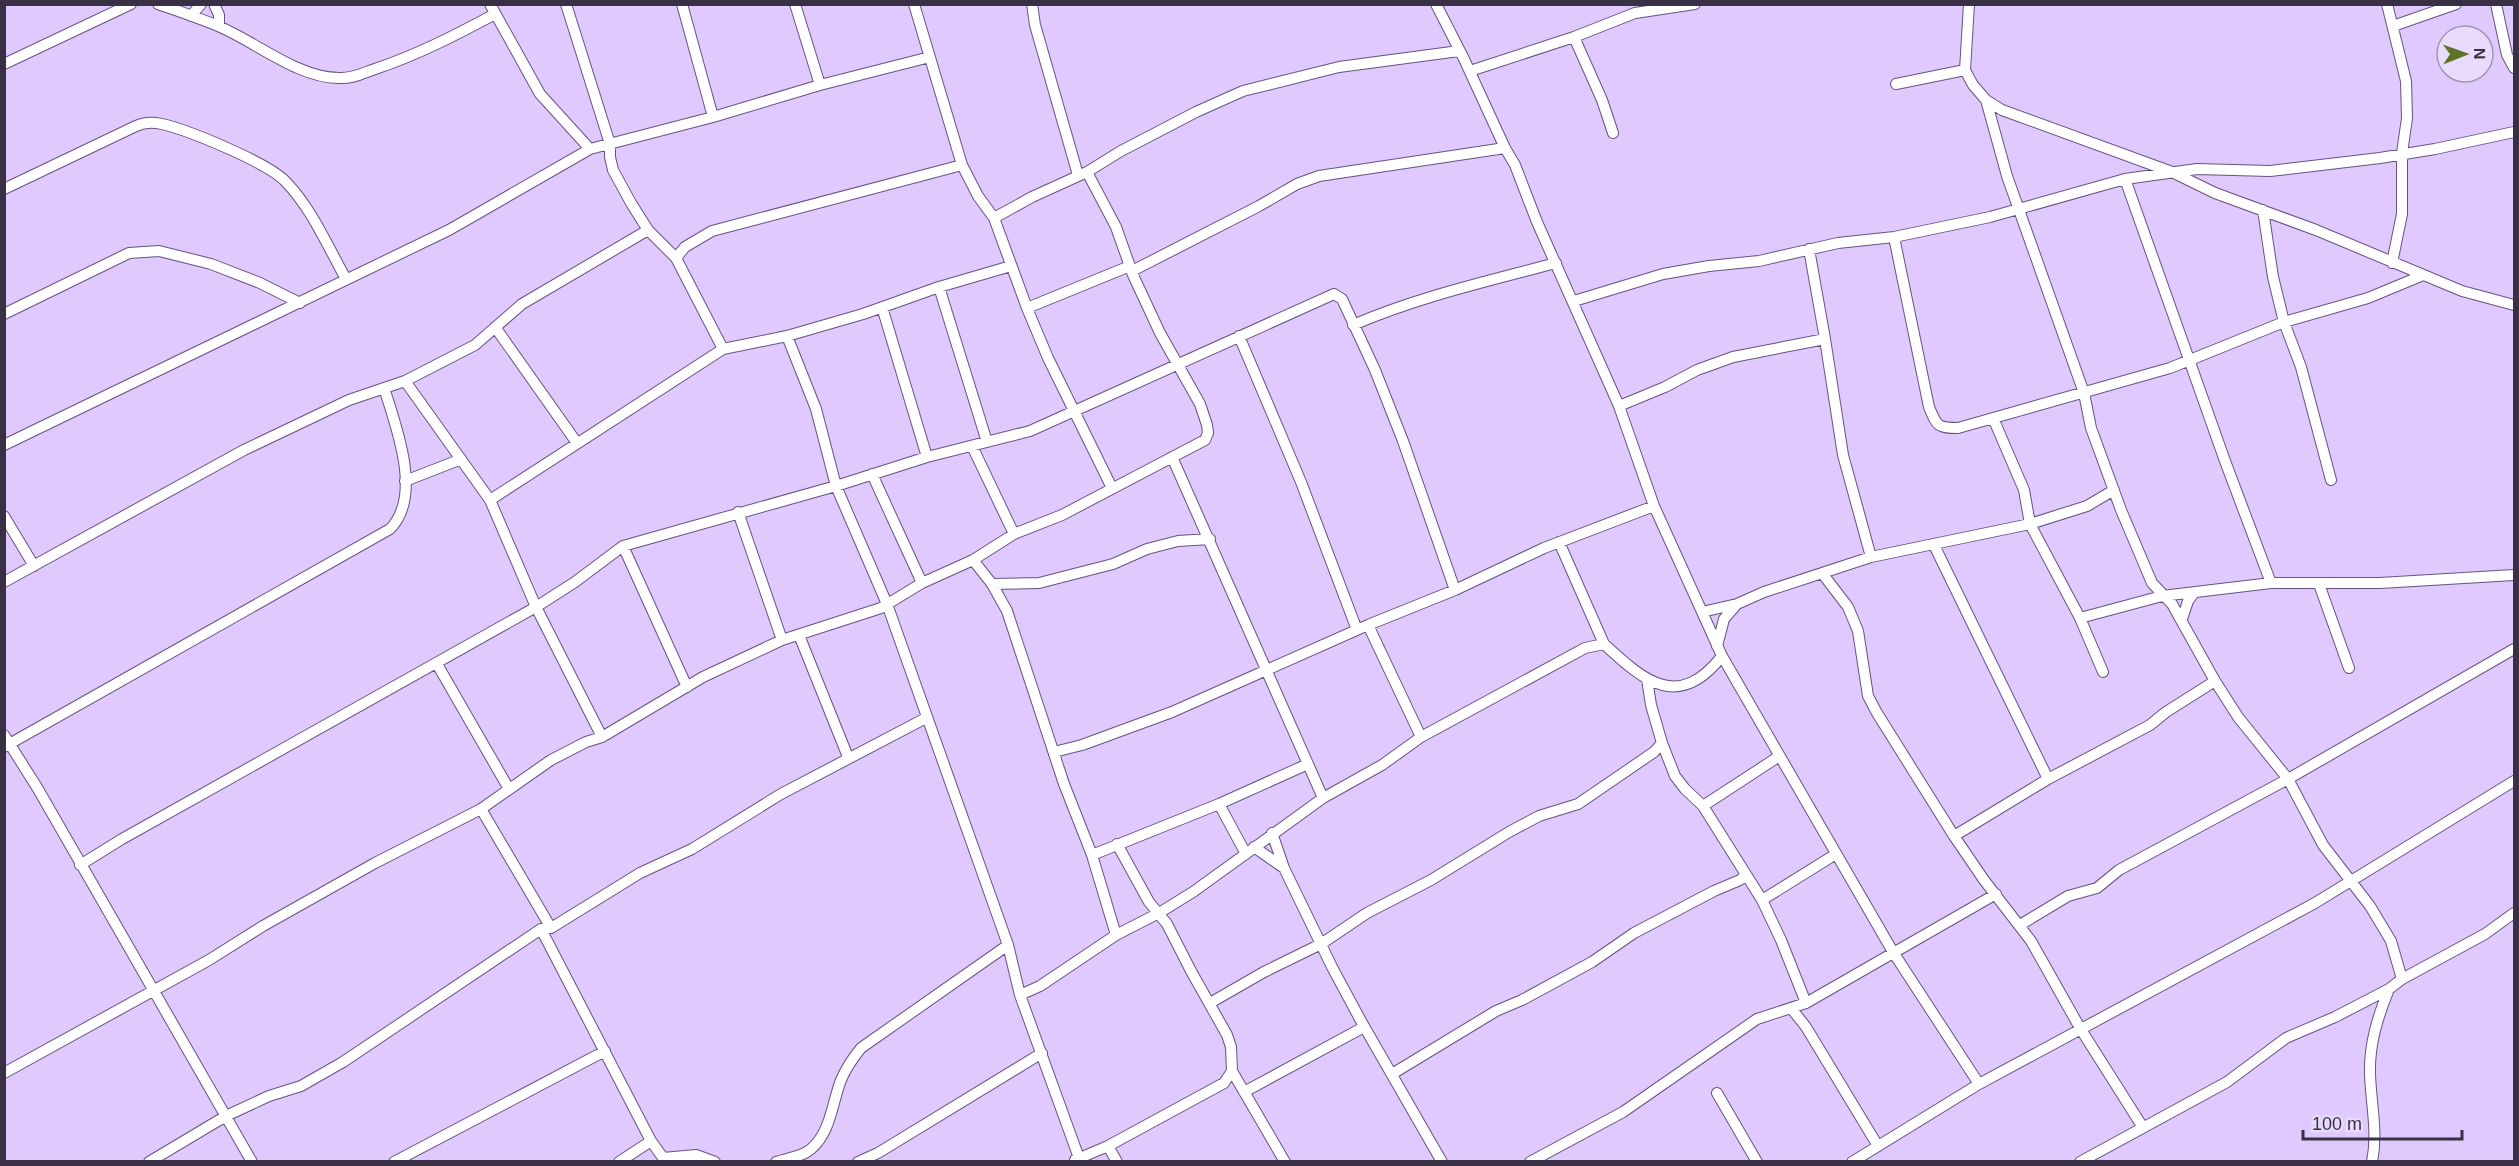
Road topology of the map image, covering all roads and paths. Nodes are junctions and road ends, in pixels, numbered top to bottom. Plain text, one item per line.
1 (131, 4) edge
2 (158, 4) edge
3 (201, 4) edge
4 (214, 4) edge
5 (566, 4) edge
6 (682, 4) edge
7 (795, 4) edge
8 (914, 4) edge
9 (1032, 4) edge
10 (1436, 4) edge
11 (1695, 4) edge
12 (1970, 4) edge
13 (2387, 4) edge
14 (2456, 4) edge
15 (2496, 4) edge
16 (493, 9) edge
17 (1634, 9) edge
18 (192, 16) junction
19 (219, 26) junction
20 (2393, 26) junction
21 (1574, 37) junction
22 (1459, 51) junction
23 (930, 57) junction
24 (4, 64) edge
25 (2514, 68) edge
26 (1965, 70) junction
27 (1470, 71) junction
28 (1896, 84) dead end
29 (820, 85) junction
30 (1986, 100) junction
31 (713, 117) junction
32 (2514, 132) edge
33 (1613, 133) dead end
34 (610, 144) junction
35 (1505, 148) junction
36 (590, 149) junction
37 (2402, 153) junction
38 (962, 165) junction
39 (2172, 172) junction
40 (1082, 174) junction
41 (2125, 179) junction
42 (4, 189) edge
43 (2019, 210) junction
44 (2262, 210) junction
45 (994, 218) junction
46 (648, 230) junction
47 (1894, 237) junction
48 (1809, 249) junction
49 (676, 258) junction
50 (1556, 263) junction
51 (2392, 263) junction
52 (1011, 266) junction
53 (1131, 268) junction
54 (2421, 276) junction
55 (346, 279) junction
56 (939, 287) junction
57 (1574, 301) junction
58 (300, 303) junction
59 (2514, 305) edge
60 (882, 308) junction
61 (1027, 308) junction
62 (4, 314) edge
63 (2284, 322) junction
64 (1353, 324) junction
65 (495, 327) junction
66 (788, 336) junction
67 (1239, 336) junction
68 (1825, 339) junction
69 (723, 349) junction
70 (2189, 361) junction
71 (1179, 364) junction
72 (405, 381) junction
73 (384, 388) junction
74 (2084, 393) junction
75 (1619, 406) junction
76 (1074, 411) junction
77 (1993, 418) junction
78 (987, 442) junction
79 (577, 443) junction
80 (4, 445) edge
81 (972, 446) junction
82 (927, 457) junction
83 (1172, 458) junction
84 (459, 460) junction
85 (872, 474) junction
86 (2331, 480) dead end
87 (405, 481) junction
88 (836, 486) junction
89 (1112, 488) junction
90 (2114, 490) junction
91 (490, 500) junction
92 (1654, 506) junction
93 (738, 512) junction
94 (4, 516) edge
95 (2030, 524) junction
96 (1014, 534) junction
97 (1210, 539) junction
98 (1559, 542) junction
99 (1934, 545) junction
100 (624, 546) junction
101 (1871, 557) junction
102 (973, 560) junction
103 (34, 566) junction
104 (1822, 573) junction
105 (2514, 575) edge
106 (4, 582) edge
107 (2271, 583) junction
108 (922, 584) junction
109 (992, 584) junction
110 (2319, 584) junction
111 (1455, 590) junction
112 (2194, 593) junction
113 (2162, 596) junction
114 (887, 604) junction
115 (1737, 604) junction
116 (536, 607) junction
117 (1702, 612) junction
118 (2080, 618) junction
119 (2182, 619) junction
120 (1594, 624) junction
121 (1368, 625) junction
122 (1357, 630) junction
123 (799, 635) junction
124 (782, 640) junction
125 (1604, 644) junction
126 (1585, 648) junction
127 (2514, 649) edge
128 (1719, 651) junction
129 (437, 664) junction
130 (2349, 668) dead end
131 (1265, 670) junction
132 (2103, 672) dead end
133 (1647, 679) junction
134 (2215, 681) junction
135 (687, 687) junction
136 (1665, 687) junction
137 (1651, 705) junction
138 (926, 718) junction
139 (602, 737) junction
140 (1421, 737) junction
141 (6, 742) edge
142 (1662, 743) junction
143 (1054, 752) junction
144 (848, 757) junction
145 (1779, 757) junction
146 (1308, 764) junction
147 (2048, 779) junction
148 (2288, 779) junction
149 (2514, 781) edge
150 (509, 789) junction
151 (1323, 798) junction
152 (1219, 804) junction
153 (1703, 806) junction
154 (481, 809) junction
155 (1272, 833) junction
156 (1954, 836) junction
157 (1117, 844) junction
158 (1250, 851) junction
159 (1836, 854) junction
160 (1092, 855) junction
161 (80, 865) junction
162 (1284, 868) junction
163 (1746, 875) junction
164 (2352, 881) junction
165 (1996, 894) junction
166 (1762, 900) junction
167 (1159, 913) junction
168 (2514, 913) edge
169 (2020, 926) junction
170 (546, 929) junction
171 (1116, 935) junction
172 (1321, 944) junction
173 (1008, 945) junction
174 (1893, 952) junction
175 (2402, 979) junction
176 (2389, 989) junction
177 (152, 990) junction
178 (1020, 995) junction
179 (1210, 1003) junction
180 (1806, 1003) junction
181 (1791, 1008) junction
182 (1364, 1027) junction
183 (2080, 1028) junction
184 (605, 1051) junction
185 (1042, 1053) junction
186 (1232, 1071) junction
187 (4, 1073) edge
188 (1392, 1074) junction
189 (1224, 1083) junction
190 (1979, 1084) junction
191 (1242, 1089) junction
192 (1717, 1093) dead end
193 (226, 1116) junction
194 (2142, 1126) junction
195 (651, 1141) junction
196 (1108, 1146) junction
197 (1878, 1146) junction
198 (665, 1160) edge
199 (1076, 1160) edge
200 (1858, 1160) edge
201 (149, 1161) edge
202 (252, 1161) edge
203 (394, 1161) edge
204 (619, 1161) edge
205 (715, 1161) edge
206 (776, 1161) edge
207 (858, 1161) edge
208 (1117, 1161) edge
209 (1285, 1161) edge
210 (1442, 1161) edge
211 (1530, 1161) edge
212 (1757, 1161) edge
213 (2080, 1161) edge
214 (2372, 1161) edge

1 - 24 street
2 - 18 street
3 - 18 street
4 - 19 street
5 - 34 street
6 - 31 street
7 - 29 street
8 - 23 street
9 - 40 street
10 - 22 street
11 - 17 street
12 - 26 street
13 - 20 street
14 - 20 street
15 - 25 street
16 - 19 street
16 - 36 street
17 - 21 street
18 - 19 street
20 - 37 street
21 - 27 street
21 - 33 street
22 - 27 street
22 - 40 street
23 - 29 street
23 - 38 street
26 - 28 street
26 - 30 street
27 - 35 street
29 - 31 street
30 - 39 street
30 - 43 street
31 - 34 street
32 - 37 street
34 - 36 street
34 - 46 street
35 - 50 street
35 - 53 street
36 - 55 street
37 - 39 street
37 - 51 street
38 - 45 street
38 - 49 street
39 - 41 street
39 - 44 street
40 - 45 street
40 - 53 street
41 - 43 street
41 - 70 street
42 - 55 street
43 - 47 street
43 - 74 street
44 - 51 street
44 - 63 street
45 - 52 street
46 - 49 street
46 - 65 street
47 - 48 street
47 - 77 street
48 - 57 street
48 - 68 street
49 - 69 street
50 - 57 street
50 - 64 street
51 - 54 street
52 - 56 street
52 - 61 street
53 - 61 street
53 - 71 street
54 - 59 street
54 - 63 street
55 - 58 street
56 - 60 street
56 - 78 street
57 - 75 street
58 - 62 street
58 - 80 street
60 - 66 street
60 - 82 street
61 - 76 street
63 - 70 street
63 - 86 street
64 - 67 street
64 - 111 street
65 - 72 street
65 - 79 street
66 - 69 street
66 - 88 street
67 - 71 street
67 - 122 street
68 - 75 street
68 - 101 street
69 - 79 street
70 - 74 street
70 - 107 street
71 - 76 street
71 - 83 street
72 - 73 street
72 - 84 street
73 - 87 street
73 - 103 street
74 - 77 street
74 - 90 street
75 - 92 street
76 - 78 street
76 - 89 street
77 - 95 street
78 - 81 street
79 - 91 street
81 - 82 street
81 - 96 street
82 - 85 street
83 - 89 street
83 - 97 street
84 - 87 street
84 - 91 street
85 - 88 street
85 - 108 street
87 - 141 street
88 - 93 street
88 - 114 street
89 - 96 street
90 - 95 street
90 - 113 street
91 - 116 street
92 - 98 street
92 - 117 street
93 - 100 street
93 - 124 street
94 - 103 street
95 - 99 street
95 - 118 street
96 - 102 street
97 - 109 street
97 - 131 street
98 - 111 street
98 - 120 street
99 - 101 street
99 - 147 street
100 - 116 street
100 - 135 street
101 - 104 street
102 - 108 street
102 - 109 street
103 - 106 street
104 - 115 street
104 - 156 street
105 - 110 street
107 - 110 street
107 - 112 street
108 - 114 street
109 - 143 street
110 - 130 street
111 - 121 street
112 - 113 street
112 - 119 street
113 - 118 street
113 - 119 street
114 - 123 street
114 - 138 street
115 - 117 street
115 - 128 street
116 - 129 street
116 - 139 street
117 - 128 street
118 - 132 street
119 - 134 street
120 - 125 street
120 - 126 street
121 - 122 street
121 - 140 street
122 - 131 street
123 - 124 street
123 - 144 street
124 - 135 street
125 - 126 street
125 - 133 street
126 - 140 street
127 - 148 street
128 - 136 street
128 - 145 street
129 - 150 street
129 - 161 street
131 - 143 street
131 - 146 street
133 - 136 street
133 - 137 street
134 - 147 street
134 - 148 street
135 - 139 street
136 - 137 street
137 - 142 street
138 - 144 street
138 - 173 street
139 - 150 street
140 - 151 street
141 - 161 street
142 - 153 street
142 - 172 street
143 - 160 street
144 - 170 street
145 - 153 street
145 - 159 street
146 - 151 street
146 - 152 street
147 - 156 street
148 - 164 street
148 - 169 street
149 - 164 street
150 - 154 street
151 - 155 street
152 - 157 street
152 - 158 street
153 - 163 street
154 - 170 street
154 - 177 street
155 - 158 street
155 - 162 street
156 - 165 street
157 - 160 street
157 - 167 street
158 - 162 street
158 - 167 street
159 - 166 street
159 - 174 street
160 - 171 street
161 - 177 street
162 - 172 street
163 - 166 street
163 - 188 street
164 - 175 street
164 - 183 street
165 - 169 street
165 - 174 street
166 - 180 street
167 - 171 street
167 - 179 street
168 - 175 street
169 - 183 street
170 - 184 street
170 - 193 street
171 - 178 street
172 - 179 street
172 - 182 street
173 - 178 street
173 - 206 street
174 - 180 street
174 - 190 street
175 - 176 street
176 - 194 street
176 - 214 street
177 - 187 street
177 - 193 street
178 - 185 street
179 - 186 street
180 - 181 street
181 - 197 street
181 - 211 street
182 - 188 street
182 - 191 street
183 - 190 street
183 - 194 street
184 - 195 street
184 - 203 street
185 - 199 street
185 - 207 street
186 - 189 street
186 - 191 street
188 - 210 street
189 - 191 street
189 - 196 street
190 - 197 street
191 - 209 street
192 - 212 street
193 - 201 street
193 - 202 street
194 - 213 street
195 - 198 street
195 - 204 street
196 - 199 street
196 - 208 street
197 - 200 street
198 - 205 street

